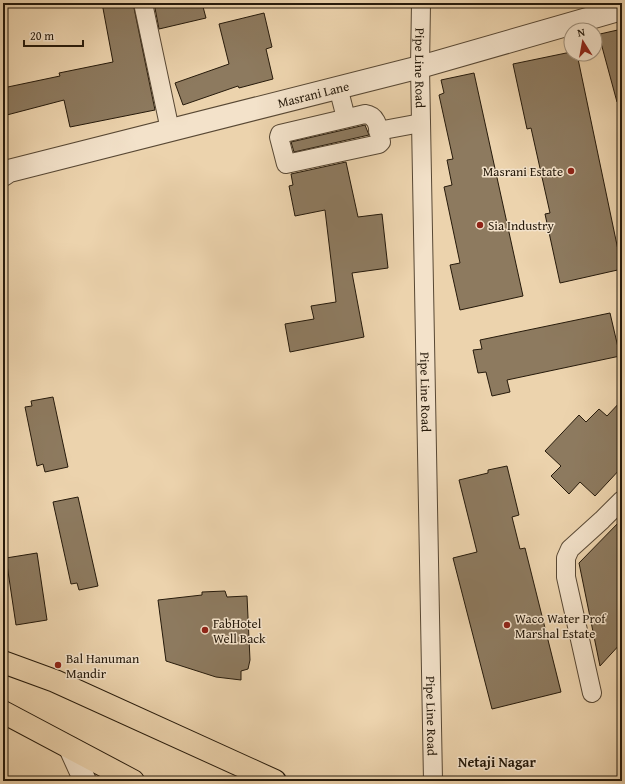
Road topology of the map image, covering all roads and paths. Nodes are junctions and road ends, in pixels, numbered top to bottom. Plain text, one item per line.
1 (143, 3) edge
2 (421, 3) edge
3 (622, 9) edge
4 (420, 66) junction
5 (338, 88) junction
6 (346, 118) junction
7 (421, 123) junction
8 (170, 130) junction
9 (378, 132) junction
10 (3, 175) edge
11 (622, 500) edge
12 (3, 662) edge
13 (592, 693) dead end
14 (3, 712) edge
15 (70, 748) junction
16 (84, 781) edge
17 (133, 781) edge
18 (275, 781) edge
19 (433, 781) edge

1 - 8 street
2 - 4 street, Pipe Line Road
3 - 4 street, Masrani Lane
4 - 5 street, Masrani Lane
4 - 7 street, Pipe Line Road
5 - 6 street
5 - 8 street, Masrani Lane
6 - 9 street
6 - 9 street
7 - 9 street
7 - 19 street, Pipe Line Road
8 - 10 street, Masrani Lane
11 - 13 street
12 - 18 highway
14 - 15 highway
15 - 16 street
15 - 17 highway

